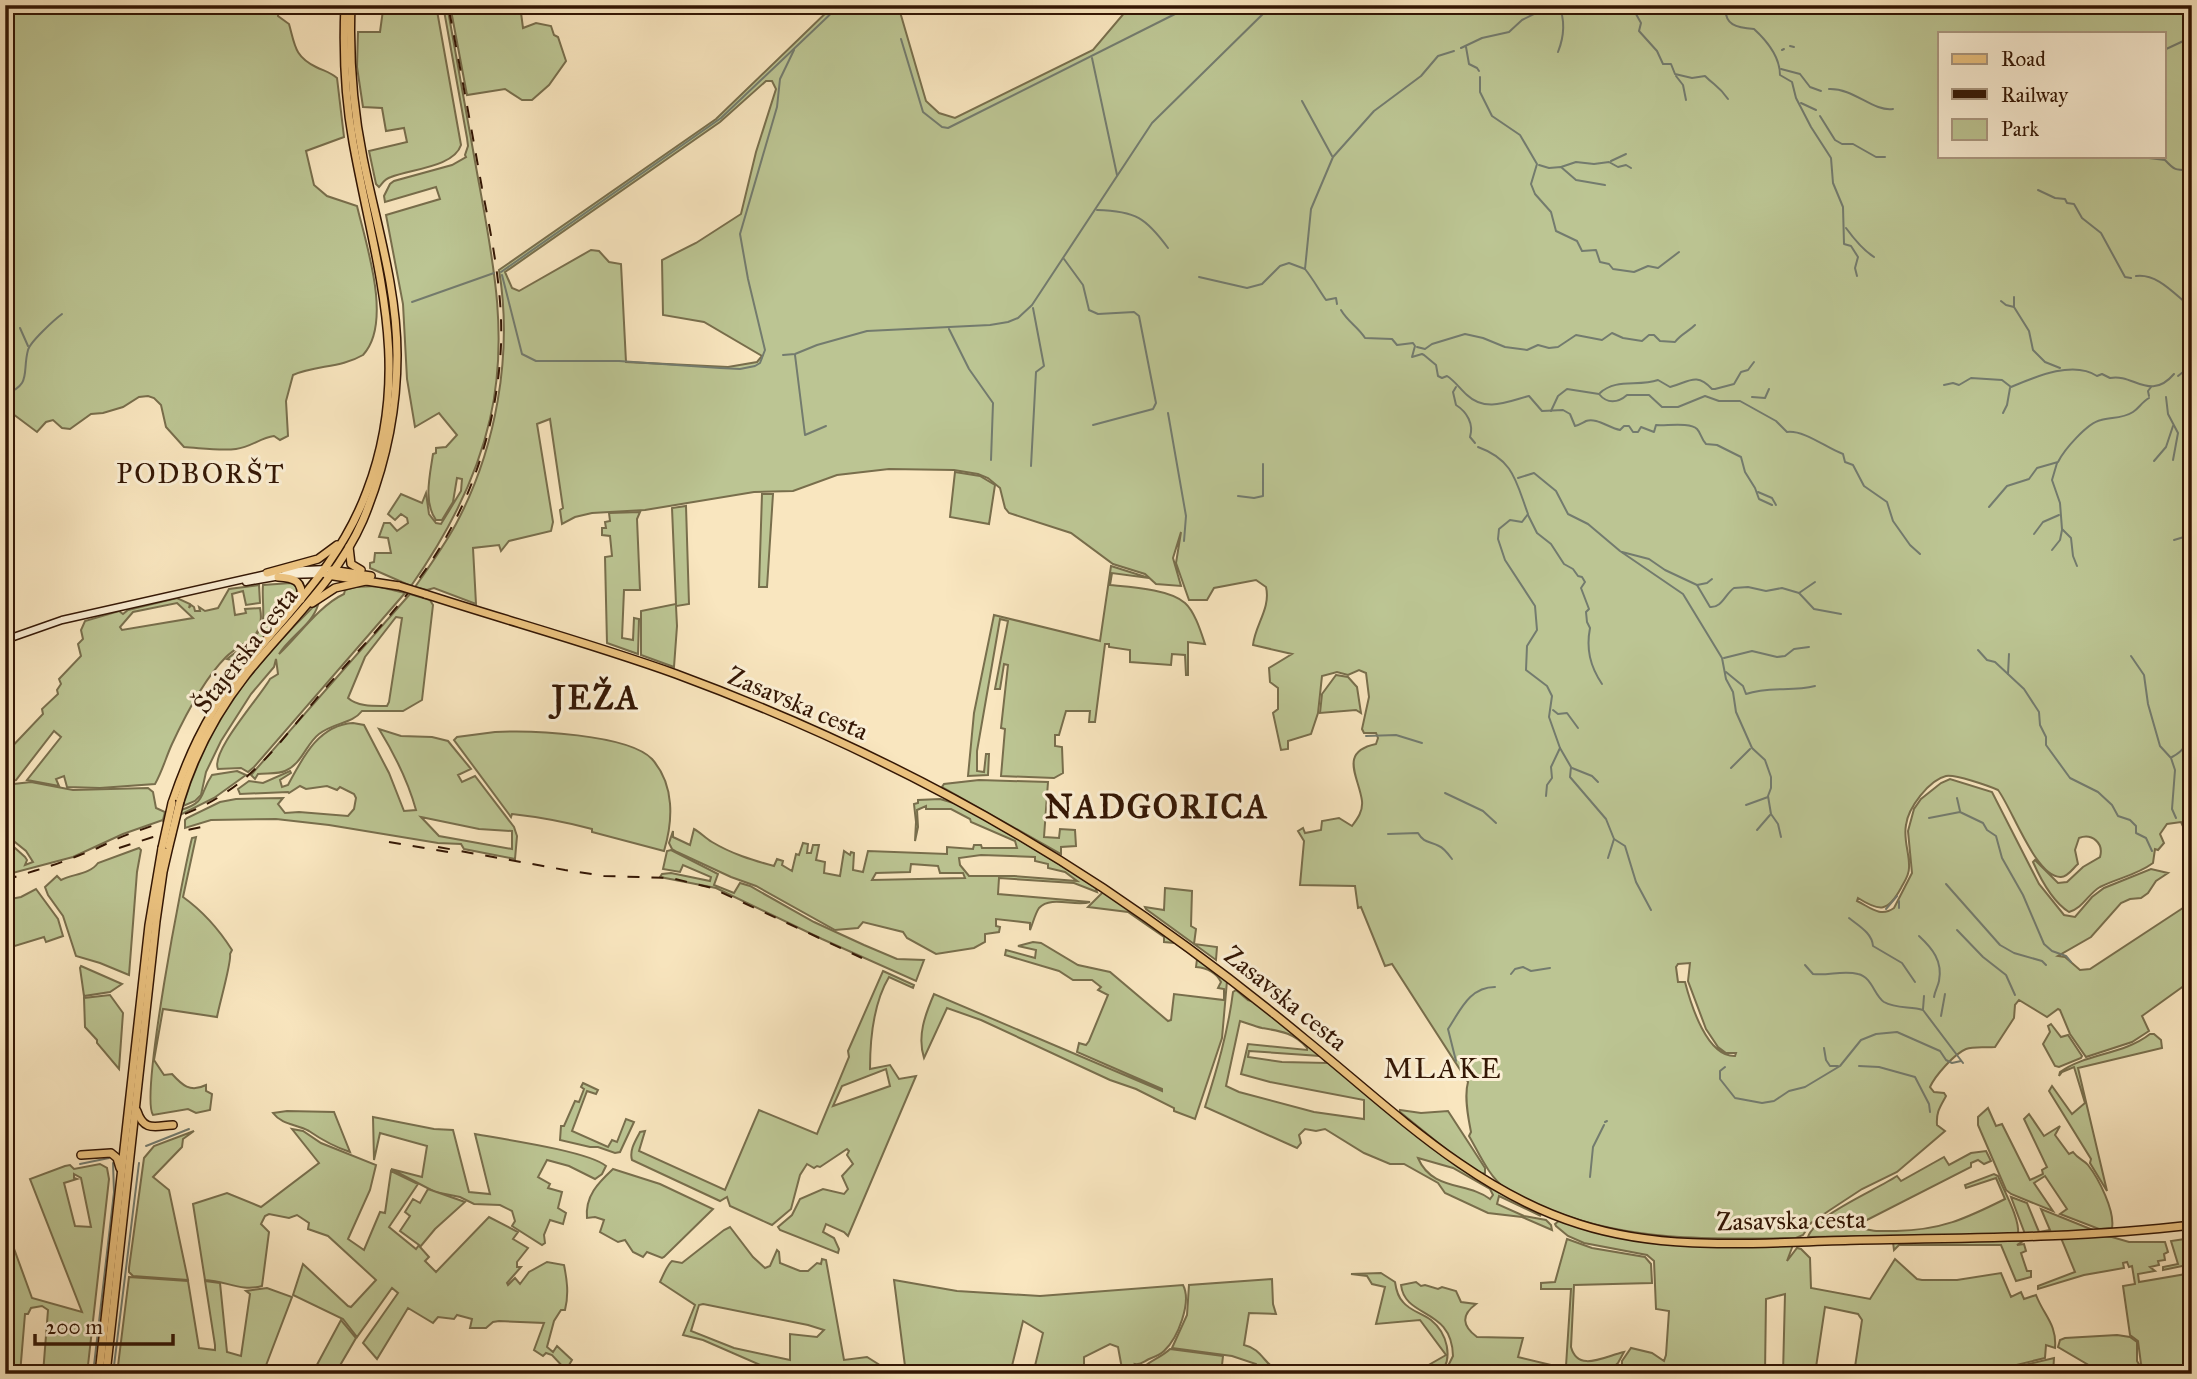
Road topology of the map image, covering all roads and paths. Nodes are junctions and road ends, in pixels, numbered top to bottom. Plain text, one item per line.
1 (345, 5) edge
2 (351, 5) edge
3 (347, 534) junction
4 (349, 547) junction
5 (328, 572) junction
6 (267, 573) junction
7 (278, 577) junction
8 (374, 579) junction
9 (182, 592) junction
10 (301, 599) junction
11 (295, 617) junction
12 (5, 640) edge
13 (176, 802) junction
14 (165, 847) junction
15 (136, 1109) junction
16 (173, 1125) dead end
17 (81, 1155) dead end
18 (121, 1173) junction
19 (2192, 1225) edge
20 (99, 1374) edge
21 (106, 1374) edge

1 - 3 main road, Štajerska cesta
2 - 4 main road, Štajerska cesta
3 - 5 main road, Štajerska cesta
3 - 6 main road
4 - 5 main road, Štajerska cesta
4 - 8 main road
5 - 6 main road
5 - 7 main road
5 - 8 main road, Zasavska cesta
5 - 10 main road, Štajerska cesta
5 - 11 main road, Štajerska cesta
6 - 9 main road
7 - 9 main road
7 - 10 main road
8 - 11 main road
8 - 19 main road, Zasavska cesta, bridge
9 - 12 main road
10 - 13 main road, Štajerska cesta
11 - 13 main road, Štajerska cesta
13 - 14 main road, Štajerska cesta, bridge
14 - 15 main road, Štajerska cesta
14 - 18 main road, Štajerska cesta
15 - 16 main road
15 - 21 main road, Štajerska cesta
17 - 18 main road
18 - 20 main road, Štajerska cesta

